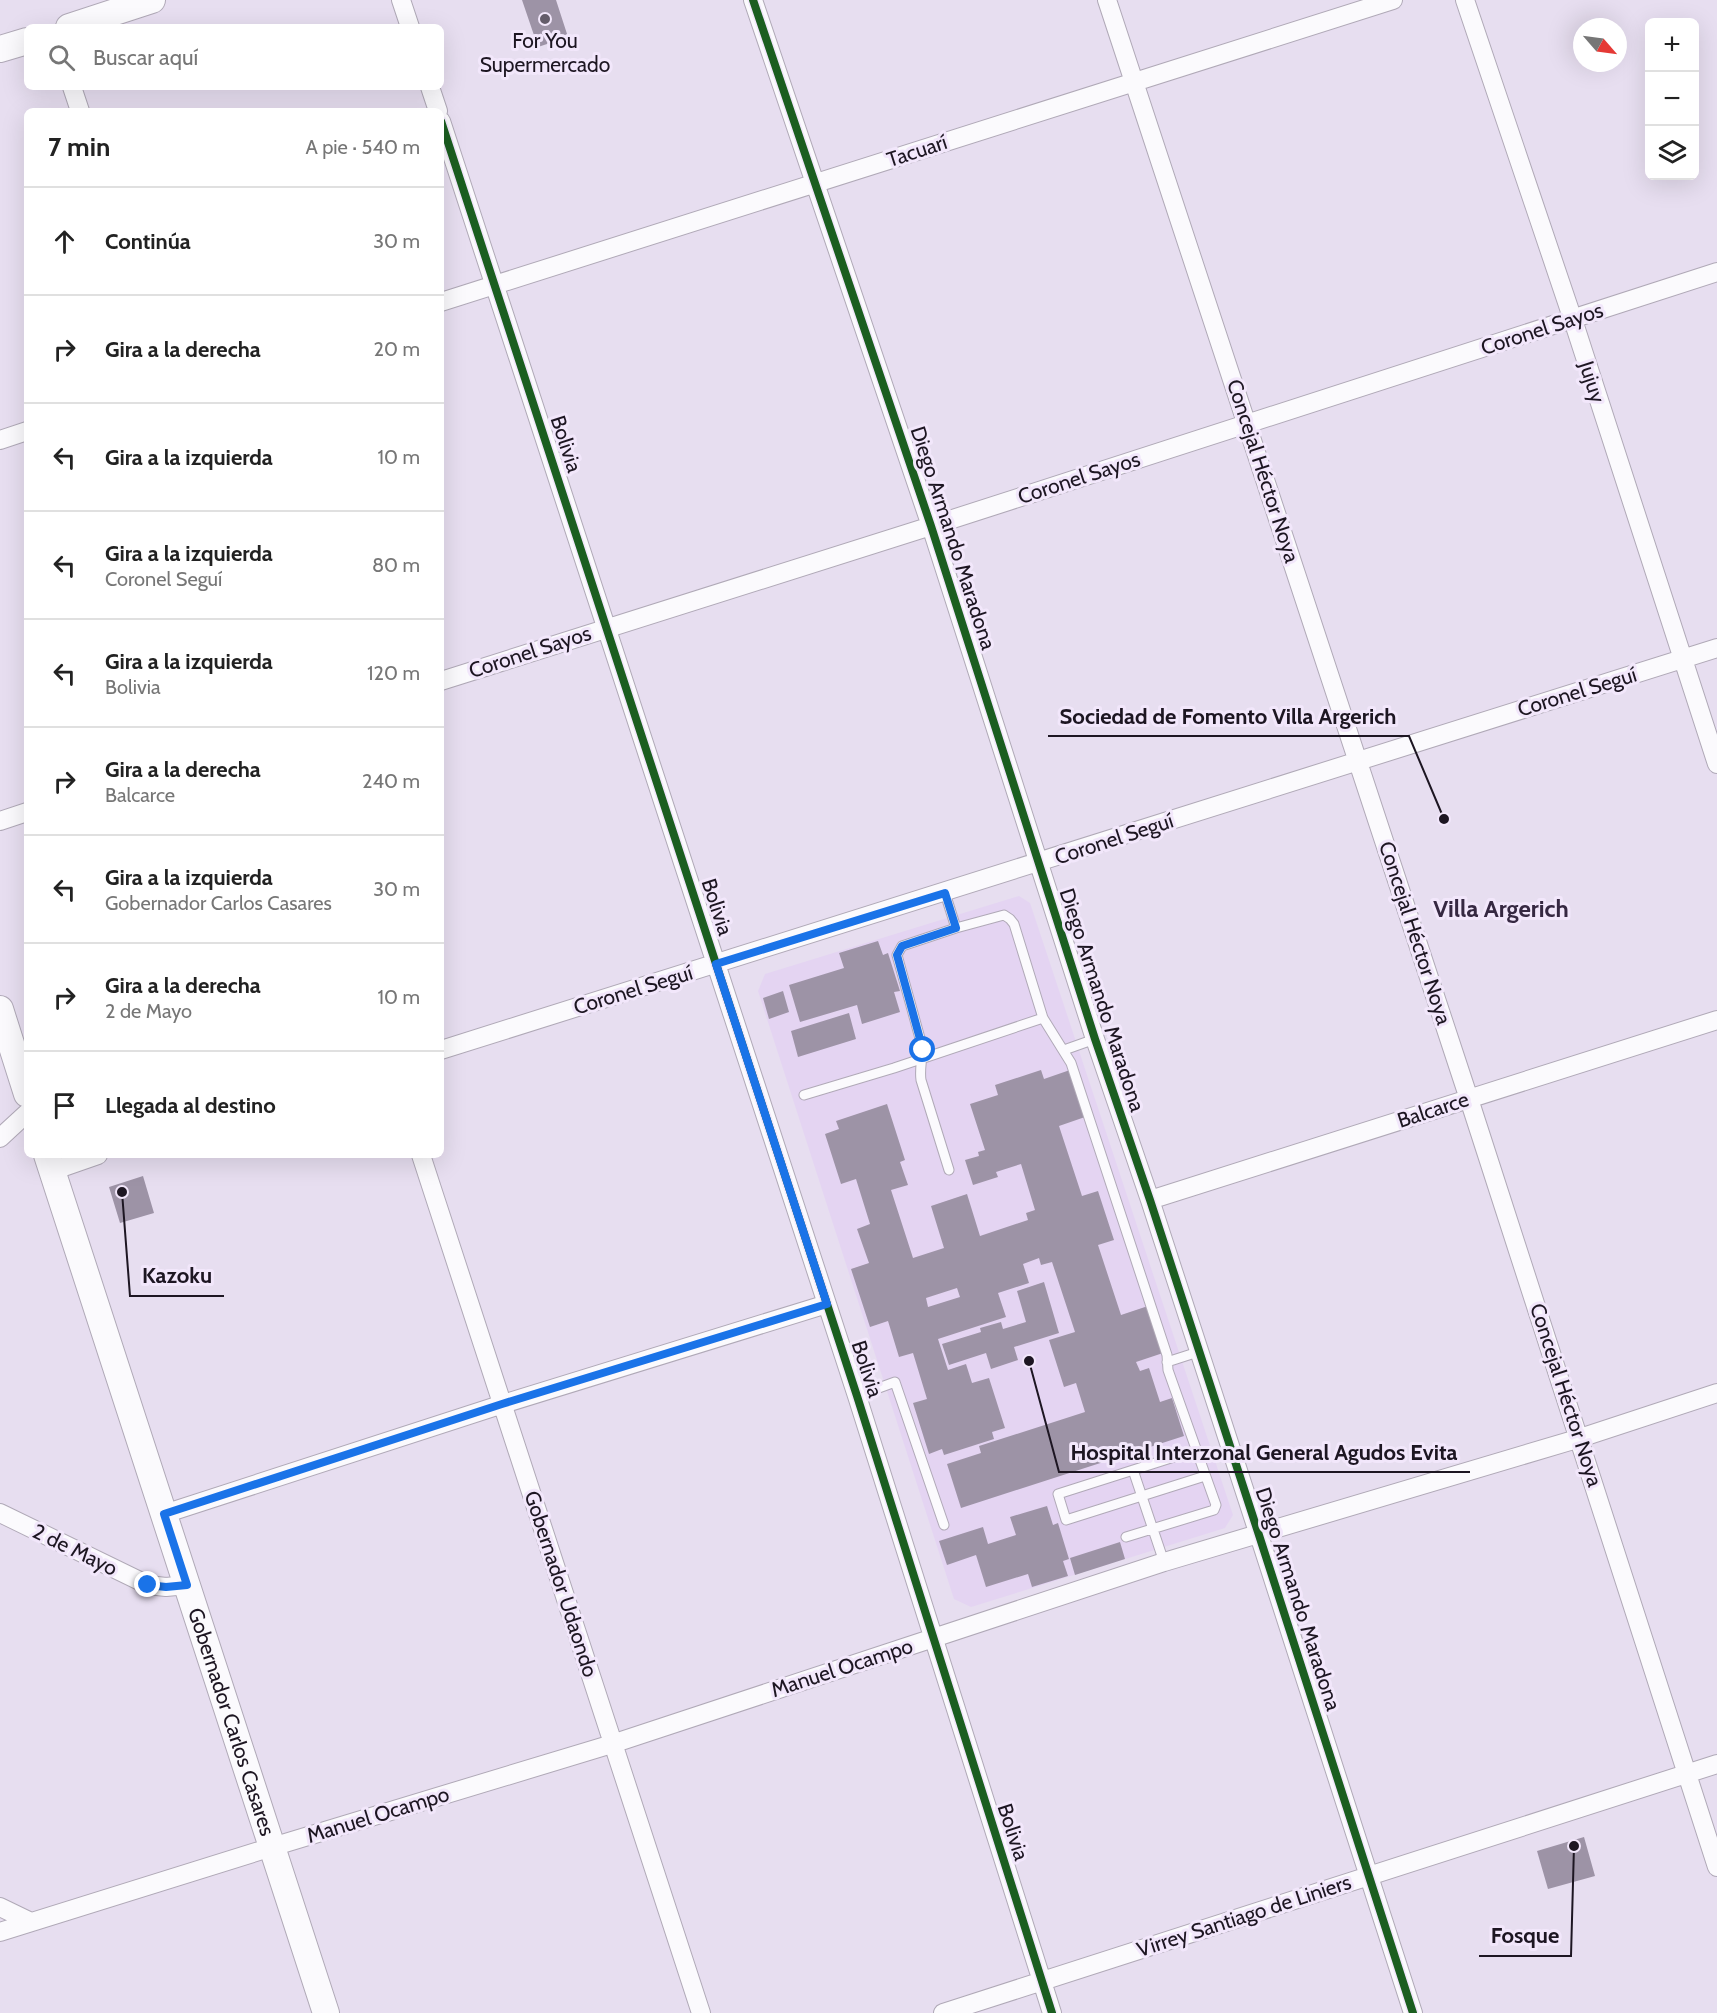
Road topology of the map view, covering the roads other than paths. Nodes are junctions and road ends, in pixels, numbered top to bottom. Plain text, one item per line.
1 (152, 0) edge
2 (400, 0) edge
3 (753, 0) edge
4 (1107, 0) edge
5 (1393, 0) edge
6 (1465, 0) edge
7 (78, 24) edge
8 (409, 24) edge
9 (24, 42) edge
10 (0, 49) edge
11 (1134, 82) junction
12 (73, 90) edge
13 (431, 90) edge
14 (79, 108) edge
15 (437, 108) edge
16 (444, 130) edge
17 (816, 183) junction
18 (1717, 272) edge
19 (496, 285) junction
20 (444, 301) edge
21 (1573, 320) junction
22 (1247, 423) junction
23 (24, 432) edge
24 (0, 440) edge
25 (931, 526) junction
26 (607, 628) junction
27 (1717, 648) edge
28 (1683, 659) junction
29 (444, 680) edge
30 (1358, 760) junction
31 (1717, 764) edge
32 (24, 813) edge
33 (0, 821) edge
34 (1039, 863) junction
35 (945, 893) junction
36 (956, 928) junction
37 (716, 964) junction
38 (0, 1009) edge
39 (1043, 1018) junction
40 (1717, 1020) edge
41 (1095, 1039) junction
42 (444, 1049) edge
43 (1064, 1050) junction
44 (921, 1060) junction
45 (24, 1085) edge
46 (804, 1095) dead end
47 (1469, 1099) junction
48 (24, 1116) edge
49 (0, 1138) edge
50 (80, 1158) edge
51 (421, 1158) edge
52 (50, 1163) edge
53 (949, 1170) dead end
54 (1150, 1200) junction
55 (827, 1304) junction
56 (1198, 1352) junction
57 (1167, 1362) junction
58 (1717, 1393) edge
59 (857, 1396) junction
60 (502, 1404) junction
61 (1580, 1438) junction
62 (1196, 1450) junction
63 (1133, 1470) junction
64 (1205, 1476) junction
65 (1141, 1496) junction
66 (0, 1514) edge
67 (164, 1514) junction
68 (944, 1525) dead end
69 (1152, 1528) junction
70 (1258, 1532) junction
71 (1126, 1537) dead end
72 (1164, 1562) junction
73 (187, 1585) junction
74 (933, 1638) junction
75 (612, 1744) junction
76 (1717, 1764) edge
77 (1688, 1773) junction
78 (272, 1847) junction
79 (1717, 1867) edge
80 (1368, 1875) junction
81 (0, 1907) edge
82 (31, 1922) junction
83 (0, 1932) edge
84 (1041, 1981) junction
85 (326, 2013) edge
86 (701, 2013) edge
87 (943, 2013) edge
88 (1052, 2013) edge
89 (1413, 2013) edge

1 - 7 street
2 - 8 street
3 - 17 street, Diego Armando Maradona
4 - 11 street, Concejal Héctor Noya
5 - 11 street, Tacuarí
6 - 21 street, Jujuy
9 - 10 street
11 - 17 street, Tacuarí
11 - 22 street, Concejal Héctor Noya
12 - 14 street
13 - 15 street
16 - 19 street, Bolivia
17 - 19 street, Tacuarí
17 - 25 street, Diego Armando Maradona
18 - 21 street, Coronel Sayos
19 - 20 street, Tacuarí
19 - 26 street, Bolivia
21 - 22 street, Coronel Sayos
21 - 28 street, Jujuy
22 - 25 street, Coronel Sayos
22 - 30 street, Concejal Héctor Noya
23 - 24 street
25 - 26 street, Coronel Sayos
25 - 34 street, Diego Armando Maradona
26 - 29 street, Coronel Sayos
26 - 37 street, Bolivia
27 - 28 street, Coronel Seguí
28 - 30 street, Coronel Seguí
28 - 31 street, Jujuy
30 - 34 street, Coronel Seguí
30 - 47 street, Concejal Héctor Noya
32 - 33 street
34 - 35 street, Coronel Seguí
34 - 41 street, Diego Armando Maradona
35 - 36 lane
35 - 37 street, Coronel Seguí
36 - 39 lane
36 - 44 lane
37 - 42 street, Coronel Seguí
37 - 55 street, Bolivia
38 - 45 street
39 - 43 lane
39 - 44 lane
40 - 47 street, Balcarce
41 - 43 lane
41 - 54 street, Diego Armando Maradona
43 - 57 lane
44 - 46 lane
44 - 53 lane
47 - 54 street, Balcarce
47 - 61 street, Concejal Héctor Noya
48 - 49 street
50 - 52 street
51 - 60 street, Gobernador Udaondo
52 - 67 street, Gobernador Carlos Casares
54 - 56 street, Diego Armando Maradona
55 - 59 street, Bolivia
55 - 60 street
56 - 57 lane
56 - 70 street, Diego Armando Maradona
57 - 62 lane
58 - 61 street, Manuel Ocampo
59 - 68 lane
59 - 74 street, Bolivia
60 - 67 street
60 - 75 street, Gobernador Udaondo
61 - 70 street, Manuel Ocampo
61 - 77 street, Concejal Héctor Noya
62 - 63 lane
62 - 64 lane
63 - 65 lane
63 - 65 lane
64 - 65 lane
64 - 69 lane
65 - 69 lane
66 - 73 street, 2 de Mayo
67 - 73 street, Gobernador Carlos Casares
69 - 71 lane
69 - 72 lane
70 - 72 street, Manuel Ocampo
70 - 80 street, Diego Armando Maradona
72 - 74 street, Manuel Ocampo
73 - 78 street, Gobernador Carlos Casares
74 - 75 street, Manuel Ocampo
74 - 84 street, Bolivia
75 - 78 street, Manuel Ocampo
75 - 86 street, Gobernador Udaondo
76 - 77 street, Virrey Santiago de Liniers
77 - 79 street, Concejal Héctor Noya
77 - 80 street, Virrey Santiago de Liniers
78 - 82 street, Manuel Ocampo
78 - 85 street, Gobernador Carlos Casares
80 - 84 street, Virrey Santiago de Liniers
80 - 89 street, Diego Armando Maradona
81 - 82 street
82 - 83 street, Manuel Ocampo
84 - 87 street, Virrey Santiago de Liniers
84 - 88 street, Bolivia

